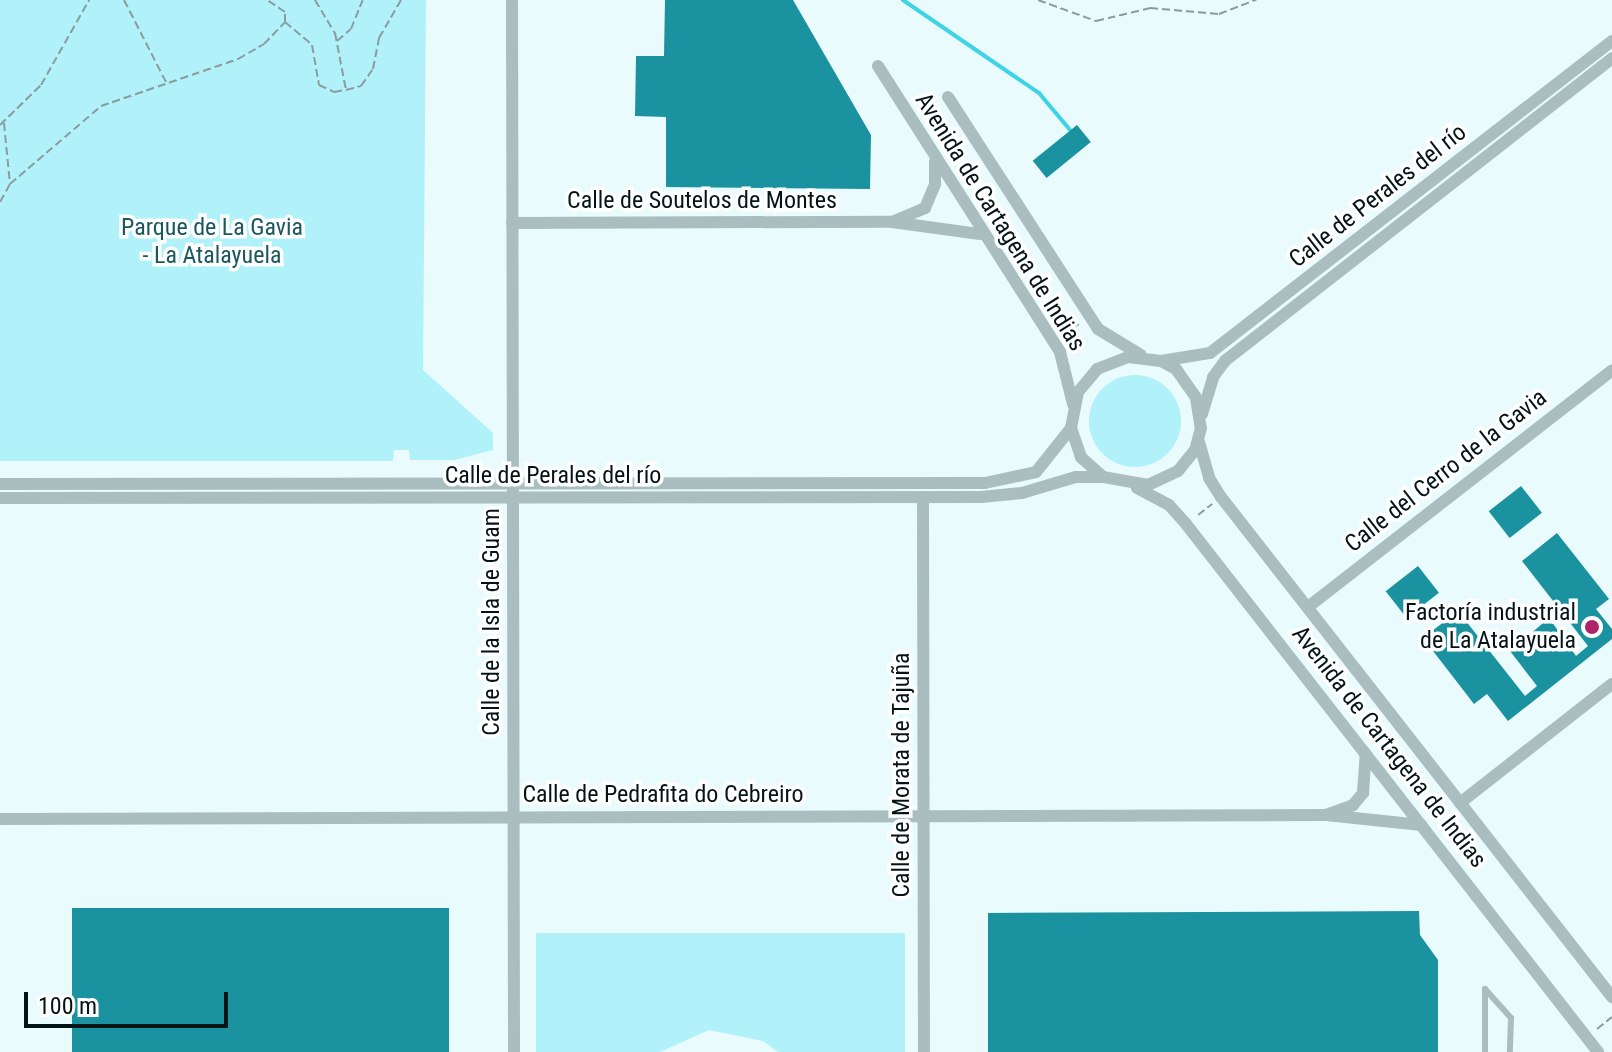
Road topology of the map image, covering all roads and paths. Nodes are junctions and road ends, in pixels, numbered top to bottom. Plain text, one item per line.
1 (89, 0) edge
2 (124, 0) edge
3 (267, 0) edge
4 (315, 0) edge
5 (363, 0) edge
6 (401, 0) edge
7 (512, 0) edge
8 (1038, 0) edge
9 (1256, 0) edge
10 (285, 22) junction
11 (336, 41) junction
12 (1612, 41) edge
13 (1612, 58) edge
14 (878, 66) dead end
15 (166, 83) junction
16 (346, 90) junction
17 (948, 97) dead end
18 (3, 121) junction
19 (0, 125) edge
20 (960, 139) dead end
21 (938, 157) junction
22 (10, 184) junction
23 (0, 202) edge
24 (892, 222) junction
25 (512, 223) junction
26 (980, 234) junction
27 (1080, 323) dead end
28 (1062, 336) dead end
29 (1147, 358) junction
30 (1161, 361) junction
31 (1612, 370) edge
32 (1073, 406) junction
33 (1201, 417) junction
34 (1071, 428) junction
35 (1199, 442) junction
36 (1103, 477) junction
37 (0, 484) edge
38 (1130, 486) junction
39 (514, 491) junction
40 (923, 497) junction
41 (0, 498) edge
42 (1213, 504) dead end
43 (1195, 517) dead end
44 (1308, 607) junction
45 (1612, 684) edge
46 (1366, 754) junction
47 (1460, 803) junction
48 (1326, 815) junction
49 (923, 816) junction
50 (514, 818) junction
51 (0, 819) edge
52 (1421, 825) junction
53 (1612, 997) edge
54 (1612, 1017) edge
55 (1596, 1030) dead end
56 (514, 1052) edge
57 (924, 1052) edge
58 (1485, 1052) edge
59 (1510, 1052) edge
60 (1598, 1052) edge

1 - 18 path
2 - 15 path
3 - 10 path
4 - 11 path
5 - 11 path
6 - 16 path
7 - 25 street, Calle de la Isla de Guam
8 - 9 path
10 - 15 path
10 - 16 path
11 - 16 path
12 - 30 street, Calle de Perales del río
13 - 33 street, Calle de Perales del río
14 - 21 street, Avenida de Cartagena de Indias
15 - 22 path
17 - 29 street, Avenida de Cartagena de Indias
18 - 19 path
18 - 22 path
20 - 21 path
21 - 24 street, Calle de Soutelos de Montes
21 - 26 street, Avenida de Cartagena de Indias
22 - 23 path
24 - 25 street, Calle de Soutelos de Montes
24 - 26 street, Calle de Soutelos de Montes
25 - 39 street, Calle de la Isla de Guam
26 - 32 street, Avenida de Cartagena de Indias
27 - 28 path
29 - 30 street
29 - 32 street
30 - 33 street
31 - 44 street, Calle del Cerro de la Gavia
32 - 34 street
33 - 35 street
34 - 36 street
34 - 39 street, Calle de Perales del río
35 - 38 street
35 - 44 street, Avenida de Cartagena de Indias
36 - 38 street
36 - 40 street, Calle de Perales del río
37 - 39 street, Calle de Perales del río
38 - 46 street, Avenida de Cartagena de Indias
39 - 40 street, Calle de Perales del río
39 - 41 street, Calle de Perales del río
39 - 50 street, Calle de la Isla de Guam
40 - 49 street, Calle de Morata de Tajuña
42 - 43 path
44 - 47 street, Avenida de Cartagena de Indias
45 - 47 street
46 - 48 street, Calle de Pedrafita do Cebreiro
46 - 52 street, Avenida de Cartagena de Indias
47 - 53 street, Avenida de Cartagena de Indias
48 - 49 street, Calle de Pedrafita do Cebreiro
48 - 52 street, Calle de Pedrafita do Cebreiro
49 - 50 street, Calle de Pedrafita do Cebreiro
49 - 57 street, Calle de Morata de Tajuña
50 - 51 street, Calle de Pedrafita do Cebreiro
50 - 56 street, Calle de la Isla de Guam
52 - 60 street, Avenida de Cartagena de Indias
54 - 55 path
58 - 59 lane

